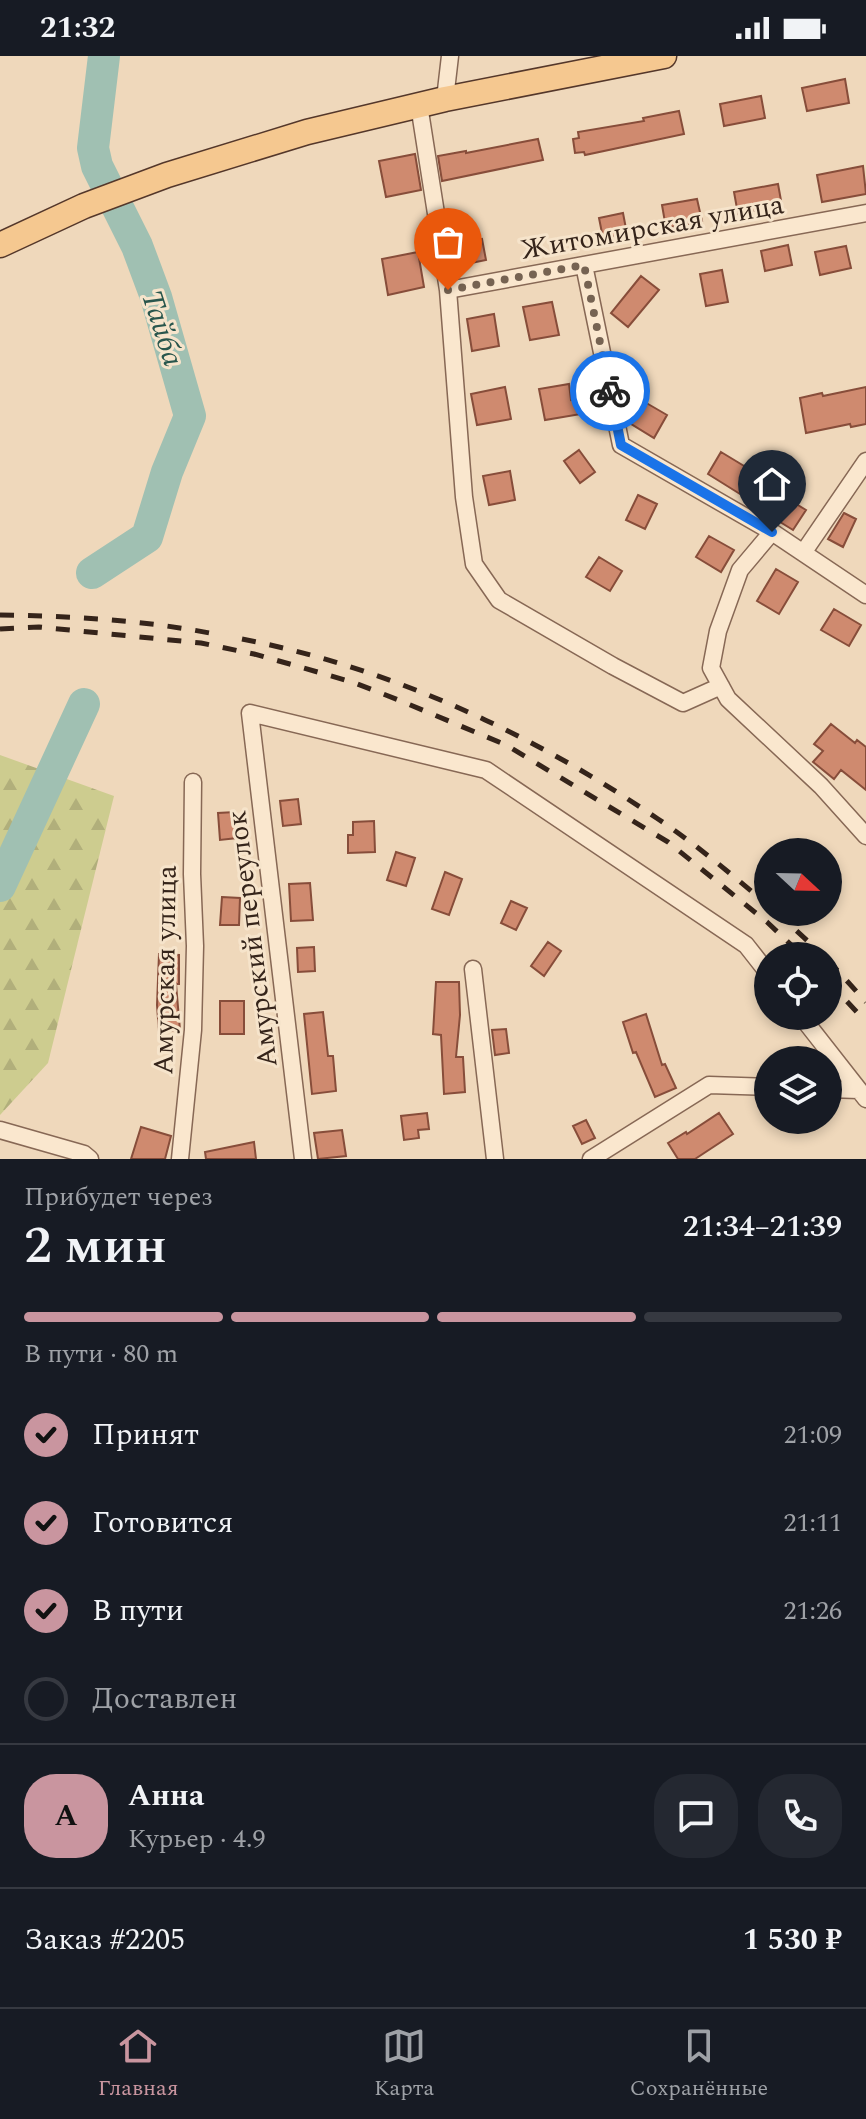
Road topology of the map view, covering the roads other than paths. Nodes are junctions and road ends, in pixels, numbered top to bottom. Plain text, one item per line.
1 (450, 56) edge
2 (664, 56) edge
3 (445, 99) junction
4 (419, 105) junction
5 (866, 213) edge
6 (0, 245) edge
7 (584, 265) junction
8 (448, 290) junction
9 (866, 461) edge
10 (772, 532) junction
11 (803, 553) junction
12 (866, 595) edge
13 (721, 686) junction
14 (193, 782) dead end
15 (866, 836) edge
16 (754, 955) edge
17 (473, 969) dead end
18 (812, 1030) edge
19 (754, 1087) edge
20 (842, 1091) edge
21 (862, 1094) edge
22 (0, 1130) edge
23 (90, 1159) edge
24 (180, 1159) edge
25 (303, 1159) edge
26 (495, 1159) edge
27 (591, 1159) edge

1 - 3 street
2 - 3 main road
3 - 4 main road
4 - 6 main road
4 - 8 street
5 - 7 street, Житомирская улица
7 - 8 street, Житомирская улица
7 - 10 street
8 - 13 street
9 - 11 street
10 - 11 street
10 - 13 street
11 - 12 street
13 - 15 street
14 - 24 street, Амурская улица
16 - 25 street, Амурский переулок
17 - 26 street
18 - 21 street
19 - 27 street
20 - 21 street
22 - 23 street

